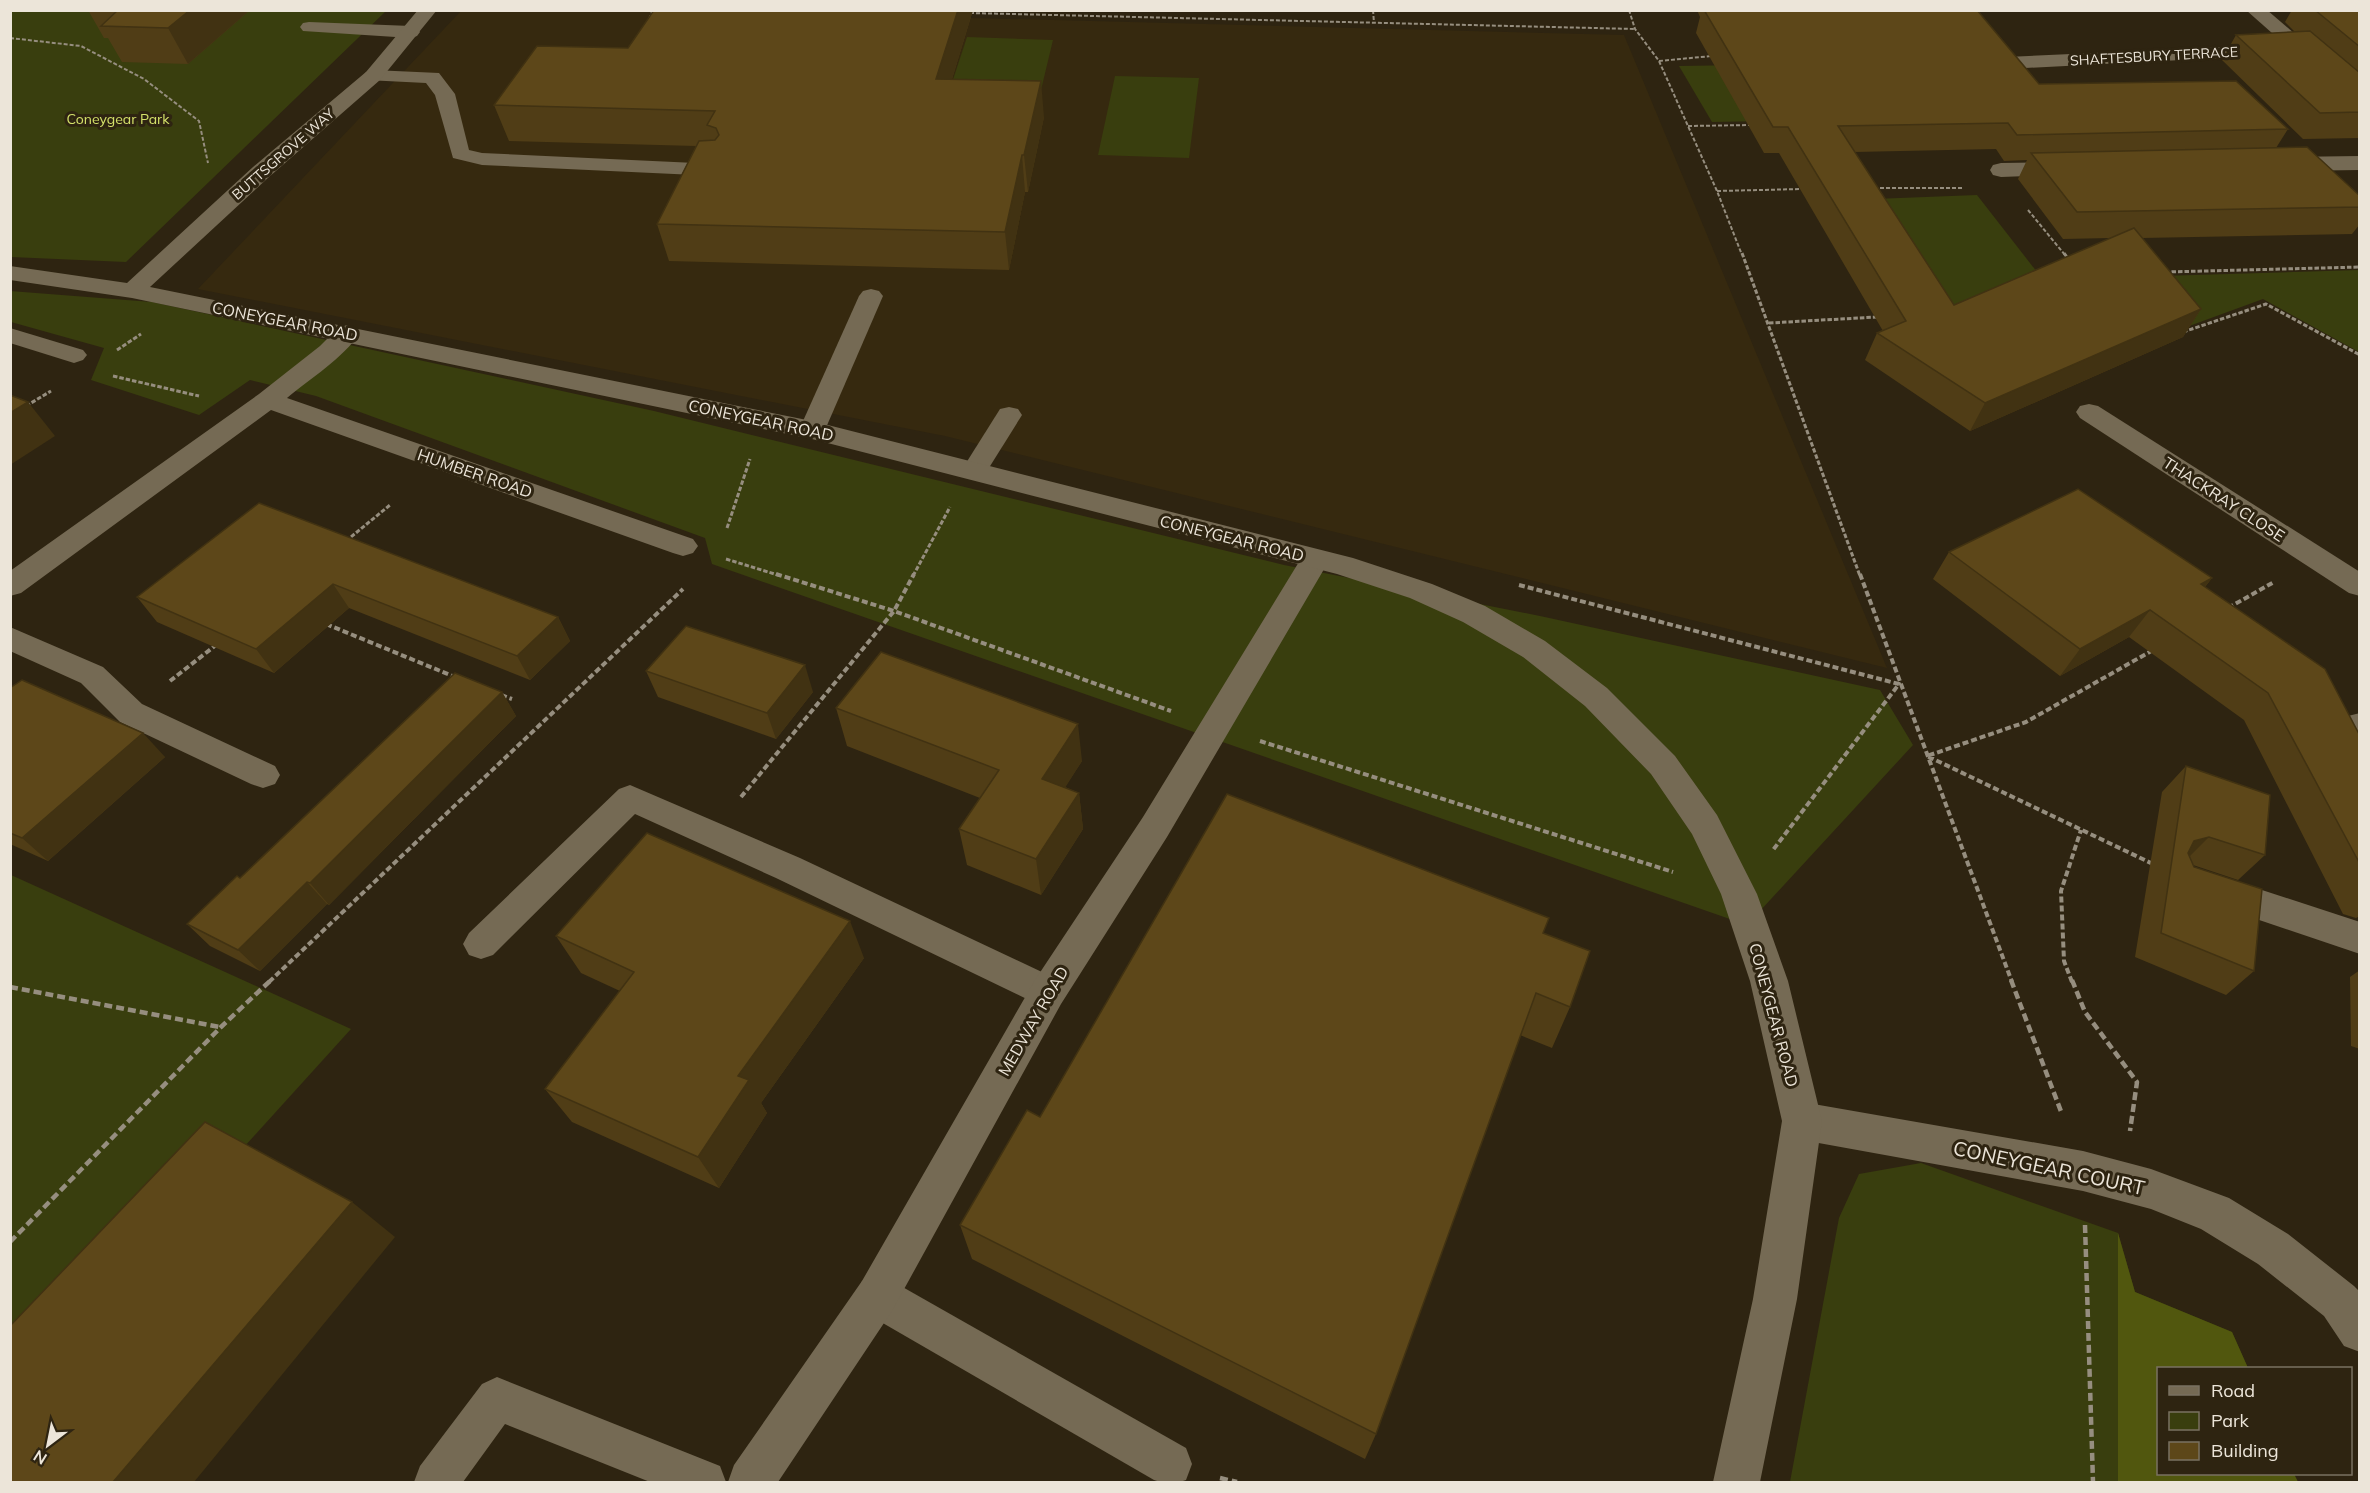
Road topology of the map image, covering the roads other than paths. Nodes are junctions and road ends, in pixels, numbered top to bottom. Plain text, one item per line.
1 (428, 10) edge
2 (2255, 10) edge
3 (309, 27) dead end
4 (411, 32) junction
5 (2300, 49) junction
6 (2007, 63) edge
7 (373, 76) junction
8 (2360, 101) edge
9 (2257, 165) edge
10 (2356, 166) edge
11 (2083, 169) edge
12 (717, 170) edge
13 (2006, 179) road end
14 (10, 273) edge
15 (132, 291) junction
16 (871, 296) dead end
17 (347, 333) junction
18 (10, 335) edge
19 (80, 362) road end
20 (268, 400) junction
21 (2089, 412) dead end
22 (1010, 415) dead end
23 (812, 430) junction
24 (974, 471) junction
25 (682, 546) dead end
26 (1315, 559) junction
27 (10, 586) edge
28 (2360, 586) edge
29 (10, 638) edge
30 (2360, 725) edge
31 (2360, 736) edge
32 (263, 775) dead end
33 (2183, 879) edge
34 (2360, 938) edge
35 (481, 944) dead end
36 (1048, 992) junction
37 (1802, 1121) junction
38 (877, 1296) junction
39 (2360, 1330) edge
40 (1170, 1464) dead end
41 (436, 1482) edge
42 (704, 1482) edge
43 (751, 1482) edge
44 (1737, 1482) edge

1 - 4 street, BUTTSGROVE WAY
2 - 5 street
3 - 4 lane
4 - 7 street, BUTTSGROVE WAY
5 - 6 street, SHAFTESBURY TERRACE
5 - 8 street
7 - 12 lane
7 - 15 street, BUTTSGROVE WAY
9 - 10 street
11 - 13 street
14 - 15 street, CONEYGEAR ROAD
15 - 17 street, CONEYGEAR ROAD
16 - 23 lane
17 - 20 street
17 - 23 street, CONEYGEAR ROAD
18 - 19 street
20 - 25 street, HUMBER ROAD
20 - 27 street
21 - 28 street, THACKRAY CLOSE
22 - 24 lane
23 - 24 street, CONEYGEAR ROAD
24 - 26 street, CONEYGEAR ROAD
26 - 36 street, MEDWAY ROAD
26 - 37 street, CONEYGEAR ROAD
29 - 32 street
30 - 31 street
33 - 34 street
35 - 36 lane
36 - 38 street, MEDWAY ROAD
37 - 39 street, CONEYGEAR COURT
37 - 44 street, CONEYGEAR ROAD
38 - 40 lane
38 - 43 street, MEDWAY ROAD
41 - 42 lane

